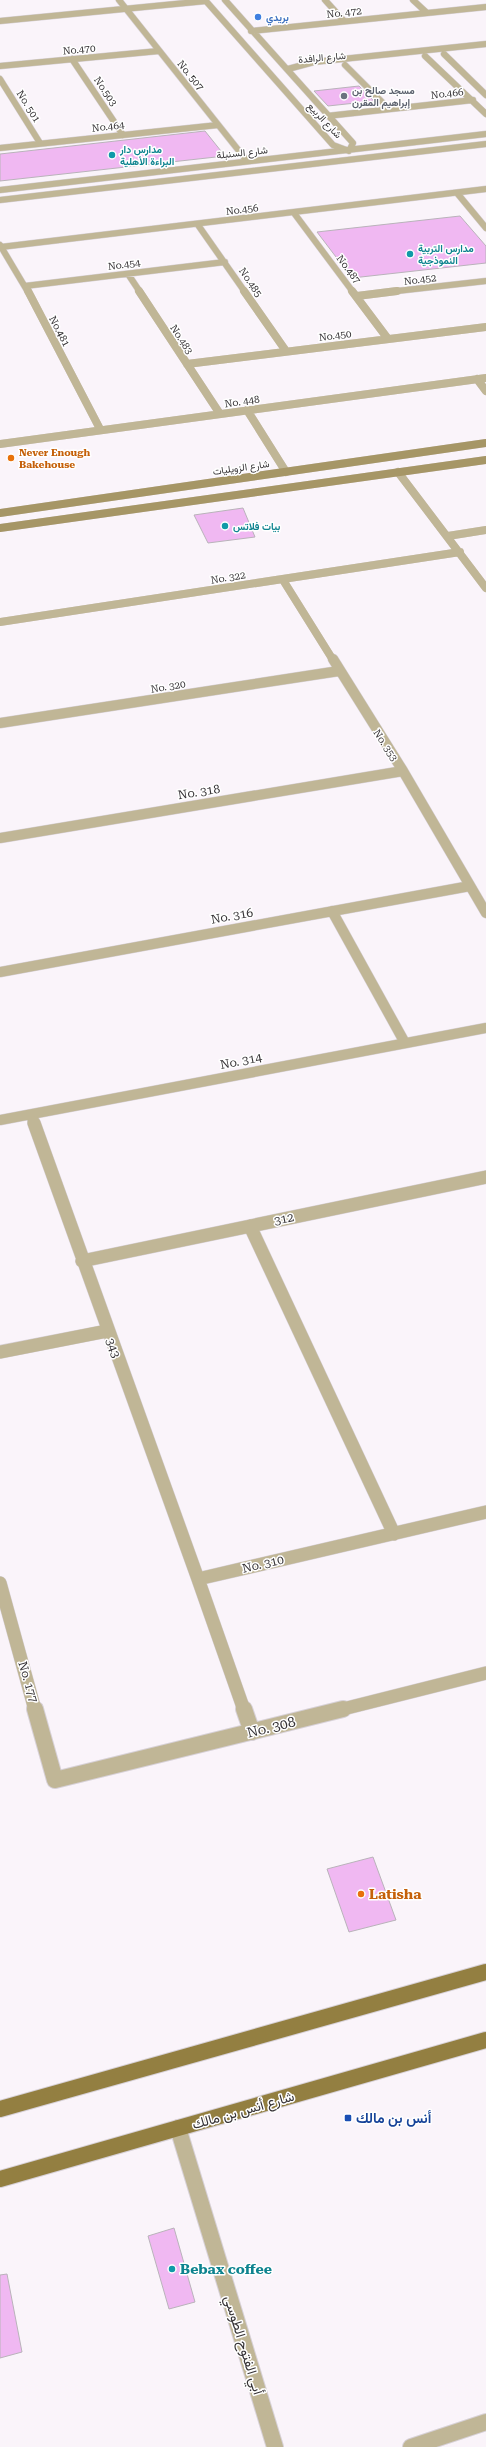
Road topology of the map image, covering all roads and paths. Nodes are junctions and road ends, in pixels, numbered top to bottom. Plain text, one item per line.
1 (119, 0) edge
2 (225, 0) edge
3 (325, 0) edge
4 (413, 0) edge
5 (205, 1) edge
6 (486, 7) edge
7 (125, 9) junction
8 (426, 12) junction
9 (0, 21) edge
10 (344, 21) junction
11 (251, 31) junction
12 (486, 44) edge
13 (486, 50) edge
14 (159, 51) junction
15 (444, 54) junction
16 (425, 56) junction
17 (72, 59) junction
18 (345, 65) junction
19 (0, 66) edge
20 (288, 69) junction
21 (0, 79) edge
22 (486, 94) edge
23 (473, 100) junction
24 (389, 109) junction
25 (486, 114) edge
26 (327, 116) junction
27 (218, 125) junction
28 (486, 134) edge
29 (124, 135) junction
30 (40, 144) junction
31 (486, 144) edge
32 (0, 148) edge
33 (349, 151) junction
34 (247, 162) junction
35 (486, 189) edge
36 (0, 190) edge
37 (456, 193) junction
38 (0, 200) edge
39 (294, 213) junction
40 (198, 225) junction
41 (486, 228) edge
42 (1, 246) edge
43 (225, 262) junction
44 (128, 274) junction
45 (486, 281) edge
46 (25, 286) junction
47 (357, 296) junction
48 (486, 327) edge
49 (388, 339) junction
50 (286, 351) junction
51 (187, 364) junction
52 (486, 378) edge
53 (477, 379) junction
54 (486, 391) edge
55 (247, 410) junction
56 (220, 414) junction
57 (100, 429) junction
58 (486, 443) edge
59 (0, 444) edge
60 (486, 460) edge
61 (286, 472) junction
62 (398, 472) junction
63 (0, 513) edge
64 (0, 528) edge
65 (486, 530) edge
66 (448, 536) junction
67 (460, 552) junction
68 (283, 580) junction
69 (486, 588) edge
70 (0, 622) edge
71 (339, 671) junction
72 (0, 723) edge
73 (403, 771) junction
74 (0, 838) edge
75 (470, 886) junction
76 (332, 911) junction
77 (486, 913) edge
78 (0, 972) edge
79 (486, 1028) edge
80 (405, 1043) junction
81 (31, 1115) junction
82 (0, 1120) edge
83 (486, 1177) edge
84 (250, 1226) junction
85 (82, 1261) junction
86 (107, 1331) junction
87 (0, 1352) edge
88 (486, 1512) edge
89 (394, 1534) junction
90 (198, 1580) junction
91 (0, 1583) edge
92 (486, 1674) edge
93 (252, 1732) junction
94 (55, 1780) joint
95 (486, 1972) edge
96 (486, 2040) edge
97 (0, 2109) edge
98 (178, 2128) junction
99 (0, 2179) edge
100 (486, 2422) edge
101 (275, 2447) edge
102 (411, 2447) edge

1 - 7 street, No. 507
2 - 11 street, شارع الربيع
3 - 10 street
4 - 8 street
5 - 7 street
5 - 33 street, شارع الربيع
6 - 8 street, No. 472
7 - 9 street
7 - 14 street, No. 507
8 - 10 street, No. 472
10 - 11 street, No. 472
11 - 20 street, شارع الربيع
12 - 20 street, شارع الرافدة
13 - 15 street, شارع الرافدة
14 - 17 street, No.470
14 - 27 street, No. 507
15 - 16 street, شارع الرافدة
15 - 22 street
16 - 18 street, شارع الرافدة
16 - 23 street
17 - 19 street, No.470
17 - 29 street, No.503
18 - 20 street, شارع الرافدة
18 - 24 street
20 - 26 street, شارع الربيع
21 - 30 street, No. 501
23 - 24 street, No.466
23 - 25 street
24 - 26 street, No.466
26 - 33 street, شارع الربيع
27 - 29 street, No.464
27 - 34 street, No. 507
28 - 33 street, شارع السنبلة
29 - 30 street, No.464
30 - 32 street, No.464
31 - 38 street, شارع السنبلة
33 - 34 street, شارع السنبلة
34 - 36 street, شارع السنبلة
35 - 37 street, No.456
37 - 39 street, No.456
37 - 41 street
39 - 40 street, No.456
39 - 47 street, No.487
40 - 42 street, No.456
40 - 43 street, No.485
42 - 46 street, No.481
43 - 44 street, No.454
43 - 50 street, No.485
44 - 46 street, No.454
44 - 51 street, No.483
45 - 47 street, No.452
46 - 57 street, No.481
47 - 49 street, No.487
48 - 49 street, No.450
49 - 50 street, No.450
50 - 51 street, No.450
51 - 56 street, No.483
52 - 53 street, No. 448
53 - 54 street
53 - 55 street, No. 448
55 - 56 street, No. 448
55 - 61 street
56 - 57 street, No. 448
57 - 59 street, No. 448
58 - 61 street, شارع الزويليات
60 - 62 street
61 - 63 street, شارع الزويليات
62 - 64 street
62 - 66 street
65 - 66 street
66 - 67 street
67 - 68 street, No. 322
67 - 69 street
68 - 70 street, No. 322
68 - 71 street, No. 353
71 - 72 street, No. 320
71 - 73 street, No. 353
73 - 74 street, No. 318
73 - 75 street, No. 353
75 - 76 street, No. 316
75 - 77 street, No. 353
76 - 78 street, No. 316
76 - 80 street
79 - 80 street, No. 314
80 - 81 street, No. 314
81 - 82 street, No. 314
81 - 85 street, 343
83 - 84 street, 312
84 - 85 street, 312
84 - 89 street
85 - 86 street, 343
86 - 87 street
86 - 90 street, 343
88 - 89 street, No. 310
89 - 90 street, No. 310
90 - 93 street
91 - 94 street, No. 177
92 - 93 street, No. 308
93 - 94 street, No. 308
95 - 97 main road
96 - 98 main road, شارع أنس بن مالك
98 - 99 main road, شارع أنس بن مالك
98 - 101 street, أبي الفتوح الطوسي
100 - 102 street

